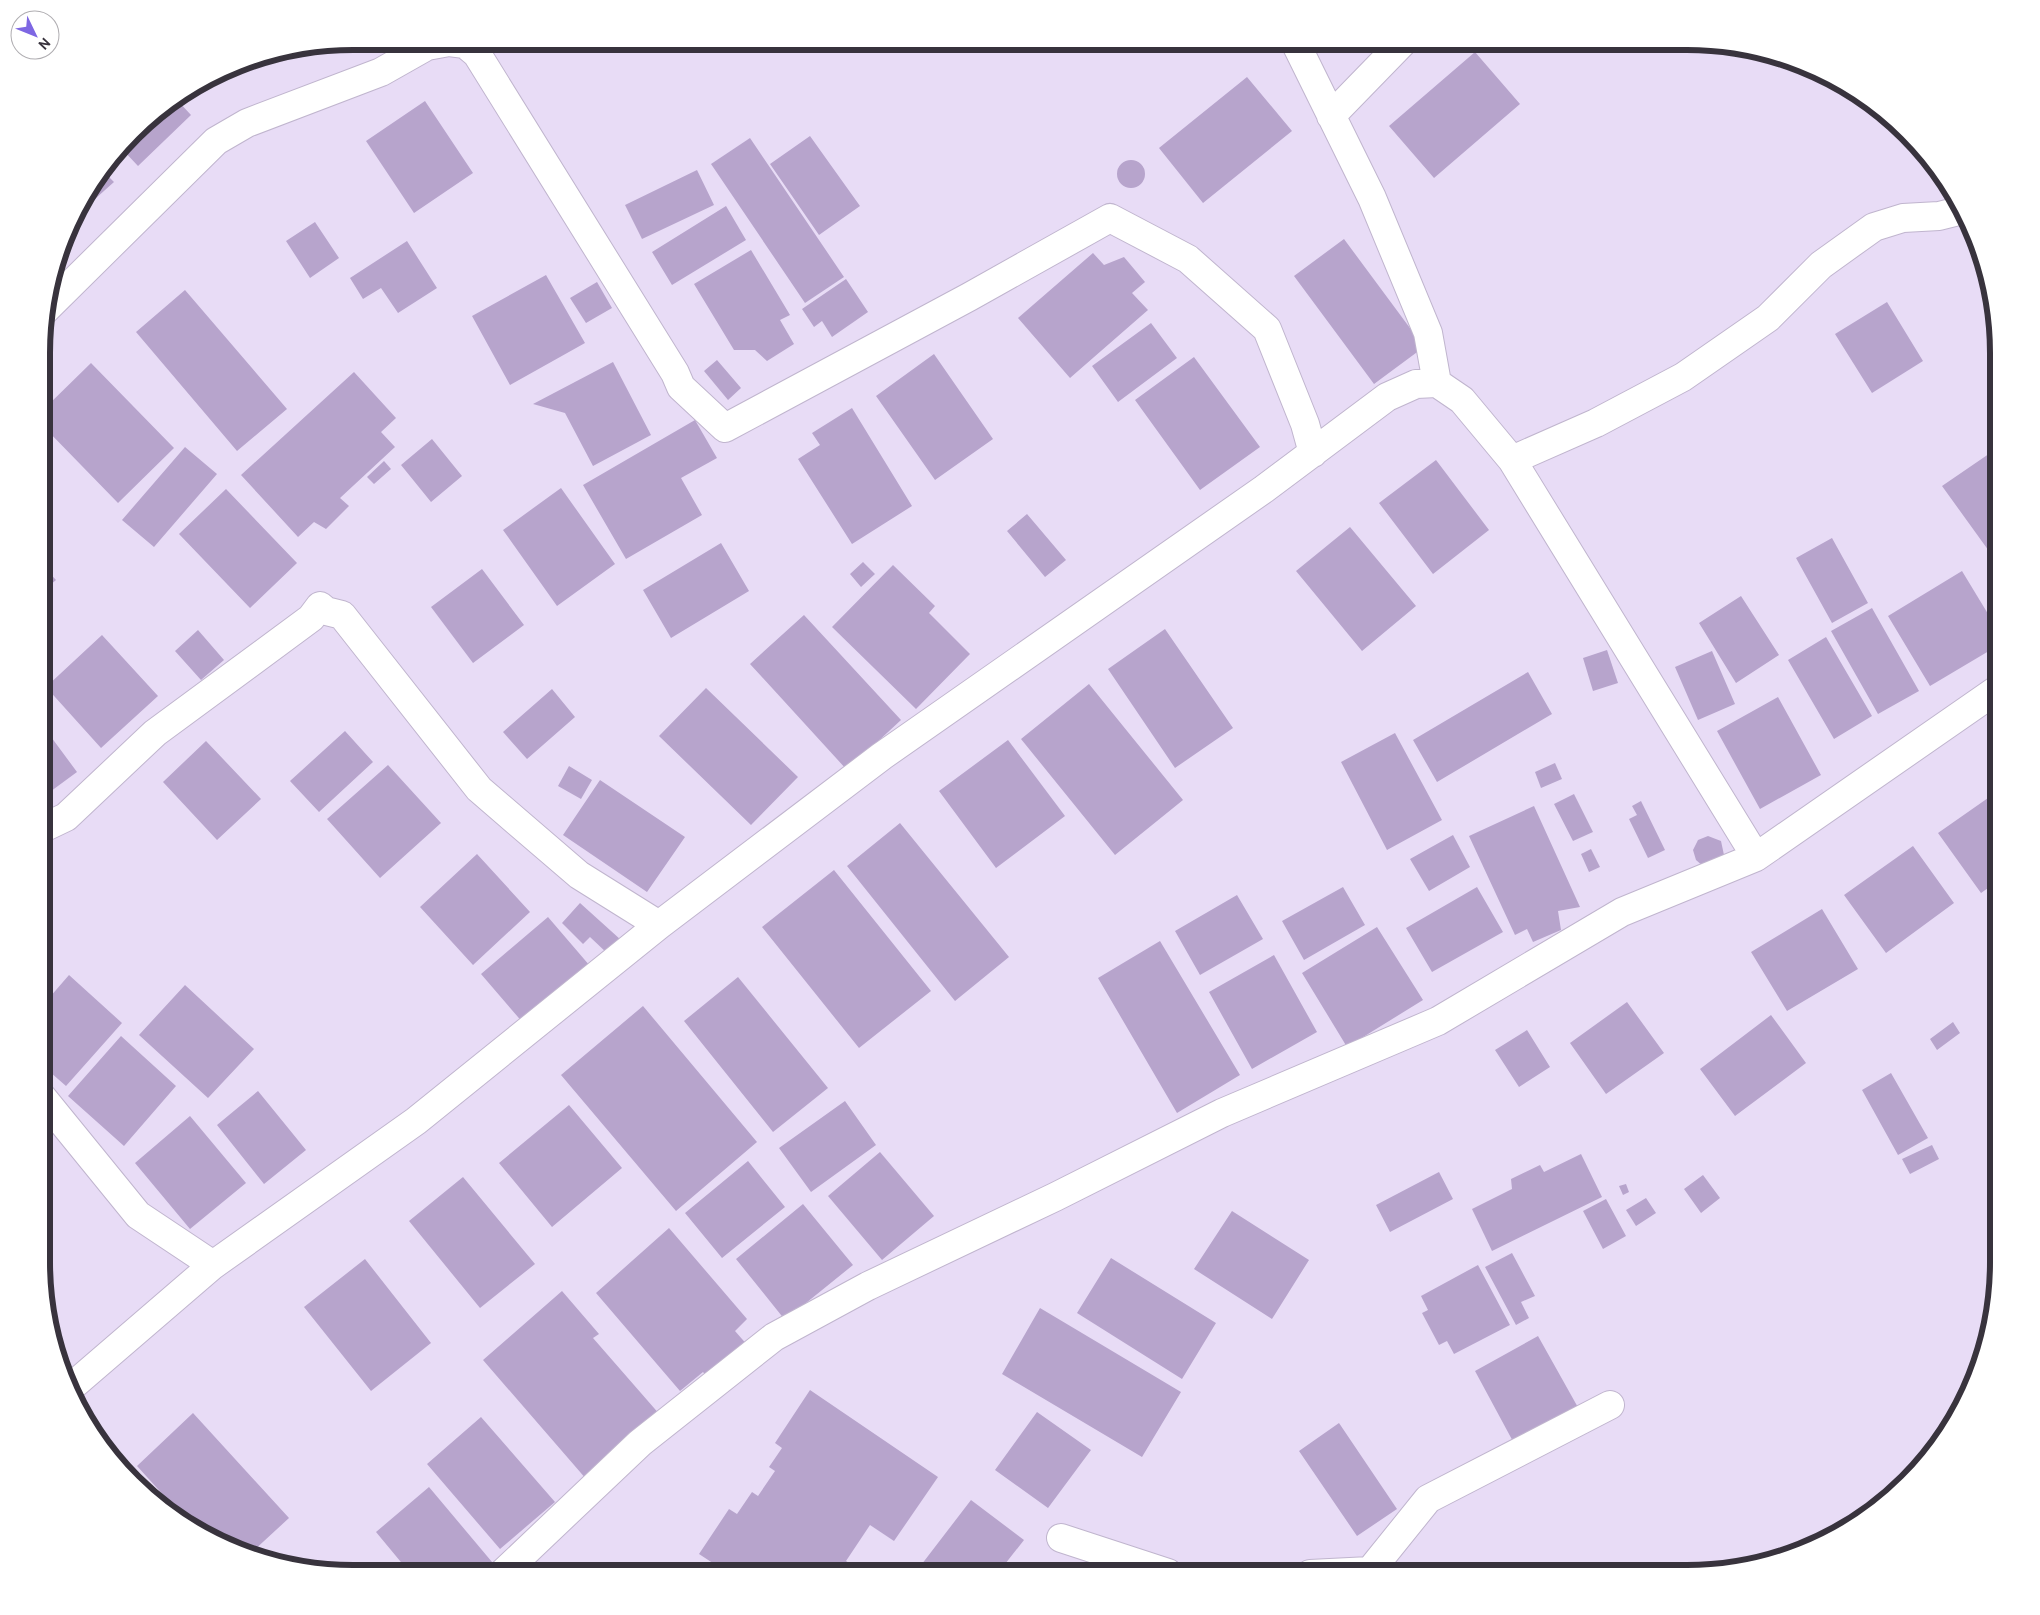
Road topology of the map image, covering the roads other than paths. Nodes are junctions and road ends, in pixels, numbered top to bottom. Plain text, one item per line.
1 (420, 50) edge
2 (486, 50) edge
3 (1299, 50) edge
4 (1395, 50) edge
5 (1331, 116) junction
6 (1955, 212) edge
7 (55, 300) edge
8 (1437, 383) junction
9 (1313, 453) junction
10 (1512, 460) junction
11 (1990, 695) edge
12 (50, 825) edge
13 (1756, 857) junction
14 (659, 925) junction
15 (50, 1108) edge
16 (213, 1265) junction
17 (75, 1383) edge
18 (1610, 1405) dead end
19 (1061, 1538) dead end
20 (511, 1565) edge
21 (1141, 1565) edge
22 (1375, 1565) edge

1 - 7 street
2 - 9 street
3 - 5 street
4 - 5 street
5 - 8 street
6 - 10 street
8 - 9 street
8 - 10 street
9 - 14 street
10 - 13 street
11 - 13 street
12 - 14 street
13 - 20 street
14 - 16 street
15 - 16 street
16 - 17 street
18 - 22 street
19 - 21 street

